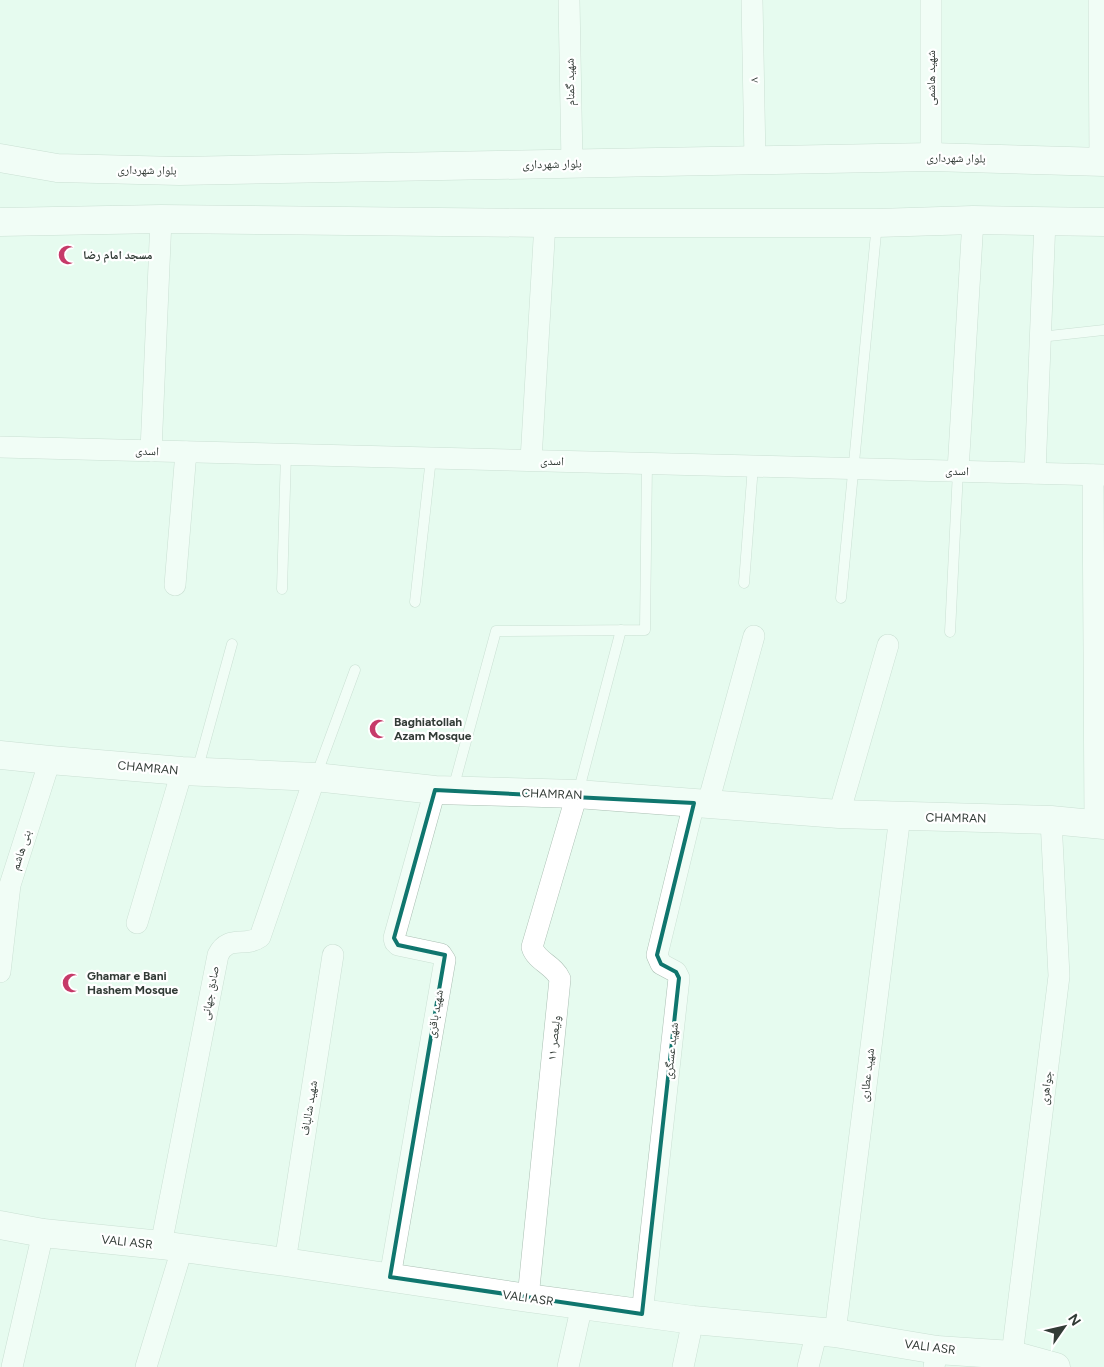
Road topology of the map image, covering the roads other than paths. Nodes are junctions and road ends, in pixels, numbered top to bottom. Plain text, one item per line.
1 (569, 0) edge
2 (752, 0) edge
3 (931, 0) edge
4 (1099, 0) edge
5 (931, 157) junction
6 (0, 158) edge
7 (755, 160) junction
8 (1102, 162) edge
9 (572, 163) junction
10 (161, 218) junction
11 (973, 220) junction
12 (1045, 220) junction
13 (0, 222) edge
14 (545, 222) junction
15 (1104, 222) edge
16 (877, 223) junction
17 (1104, 330) edge
18 (1040, 336) junction
19 (0, 447) edge
20 (152, 451) junction
21 (186, 452) junction
22 (286, 454) junction
23 (431, 458) junction
24 (531, 460) junction
25 (647, 463) junction
26 (753, 466) junction
27 (853, 468) junction
28 (958, 471) junction
29 (1036, 473) junction
30 (1098, 475) edge
31 (744, 583) dead end
32 (175, 585) dead end
33 (282, 589) dead end
34 (841, 598) dead end
35 (415, 602) dead end
36 (621, 630) junction
37 (950, 632) dead end
38 (754, 636) dead end
39 (232, 644) dead end
40 (888, 645) dead end
41 (355, 670) dead end
42 (0, 755) edge
43 (50, 760) junction
44 (189, 771) junction
45 (315, 777) junction
46 (444, 790) junction
47 (577, 794) junction
48 (701, 803) junction
49 (839, 814) junction
50 (900, 816) junction
51 (1050, 820) junction
52 (1099, 825) edge
53 (137, 923) dead end
54 (334, 954) dead end
55 (0, 972) edge
56 (0, 1225) edge
57 (43, 1233) junction
58 (172, 1247) junction
59 (285, 1262) junction
60 (390, 1277) junction
61 (528, 1298) junction
62 (582, 1305) junction
63 (642, 1314) junction
64 (693, 1320) junction
65 (826, 1332) junction
66 (1012, 1355) junction
67 (936, 1358) edge
68 (12, 1367) edge
69 (146, 1367) edge
70 (568, 1367) edge
71 (683, 1367) edge
72 (808, 1367) edge
73 (1056, 1367) edge

1 - 9 street, شهید گمنام
2 - 7 street, ۸
3 - 5 street, شهید هاشمی
4 - 8 street
5 - 7 main road, بلوار شهرداری
5 - 8 main road, بلوار شهرداری
6 - 9 main road, بلوار شهرداری
7 - 9 main road, بلوار شهرداری
10 - 13 main road
10 - 14 main road
10 - 20 street
11 - 12 main road
11 - 16 main road
11 - 28 street
12 - 15 main road
12 - 18 street
14 - 16 main road
14 - 24 street
16 - 27 lane
17 - 18 lane
18 - 29 street
19 - 20 street, اسدی
20 - 21 street, اسدی
21 - 22 street, اسدی
21 - 32 street
22 - 23 street, اسدی
22 - 33 lane
23 - 24 street, اسدی
23 - 35 lane
24 - 25 street, اسدی
25 - 26 street, اسدی
25 - 36 lane
26 - 27 street, اسدی
26 - 31 lane
27 - 28 street, اسدی
27 - 34 lane
28 - 29 street, اسدی
28 - 37 lane
29 - 30 street, اسدی
30 - 52 street
36 - 46 lane
36 - 47 lane
38 - 48 street
39 - 44 lane
40 - 49 street
41 - 45 lane
42 - 43 main road, CHAMRAN
43 - 44 main road, CHAMRAN
43 - 55 street, بنی هاشم
44 - 45 main road, CHAMRAN
44 - 53 street
45 - 46 main road, CHAMRAN
45 - 58 street, صادق جهانی
46 - 47 main road, CHAMRAN
46 - 60 street, شهید باقری
47 - 48 main road, CHAMRAN
47 - 61 street, ولیعصر ۱۱
48 - 49 main road, CHAMRAN
48 - 63 street, شهید عسگری
49 - 50 main road, CHAMRAN
50 - 51 main road, CHAMRAN
50 - 65 street, شهید عطاری
51 - 52 main road, CHAMRAN
51 - 66 street, جواهری
54 - 59 street, شهید شالباف
56 - 57 main road, VALI ASR
57 - 58 main road, VALI ASR
57 - 68 street
58 - 59 main road, VALI ASR
58 - 69 street
59 - 60 main road, VALI ASR
60 - 61 main road, VALI ASR
61 - 62 main road, VALI ASR
62 - 63 main road, VALI ASR
62 - 70 street
63 - 64 main road, VALI ASR
64 - 65 main road, VALI ASR
64 - 71 street
65 - 67 main road, VALI ASR
65 - 72 street, شهید عطاری
66 - 67 main road, VALI ASR
66 - 73 main road, VALI ASR

